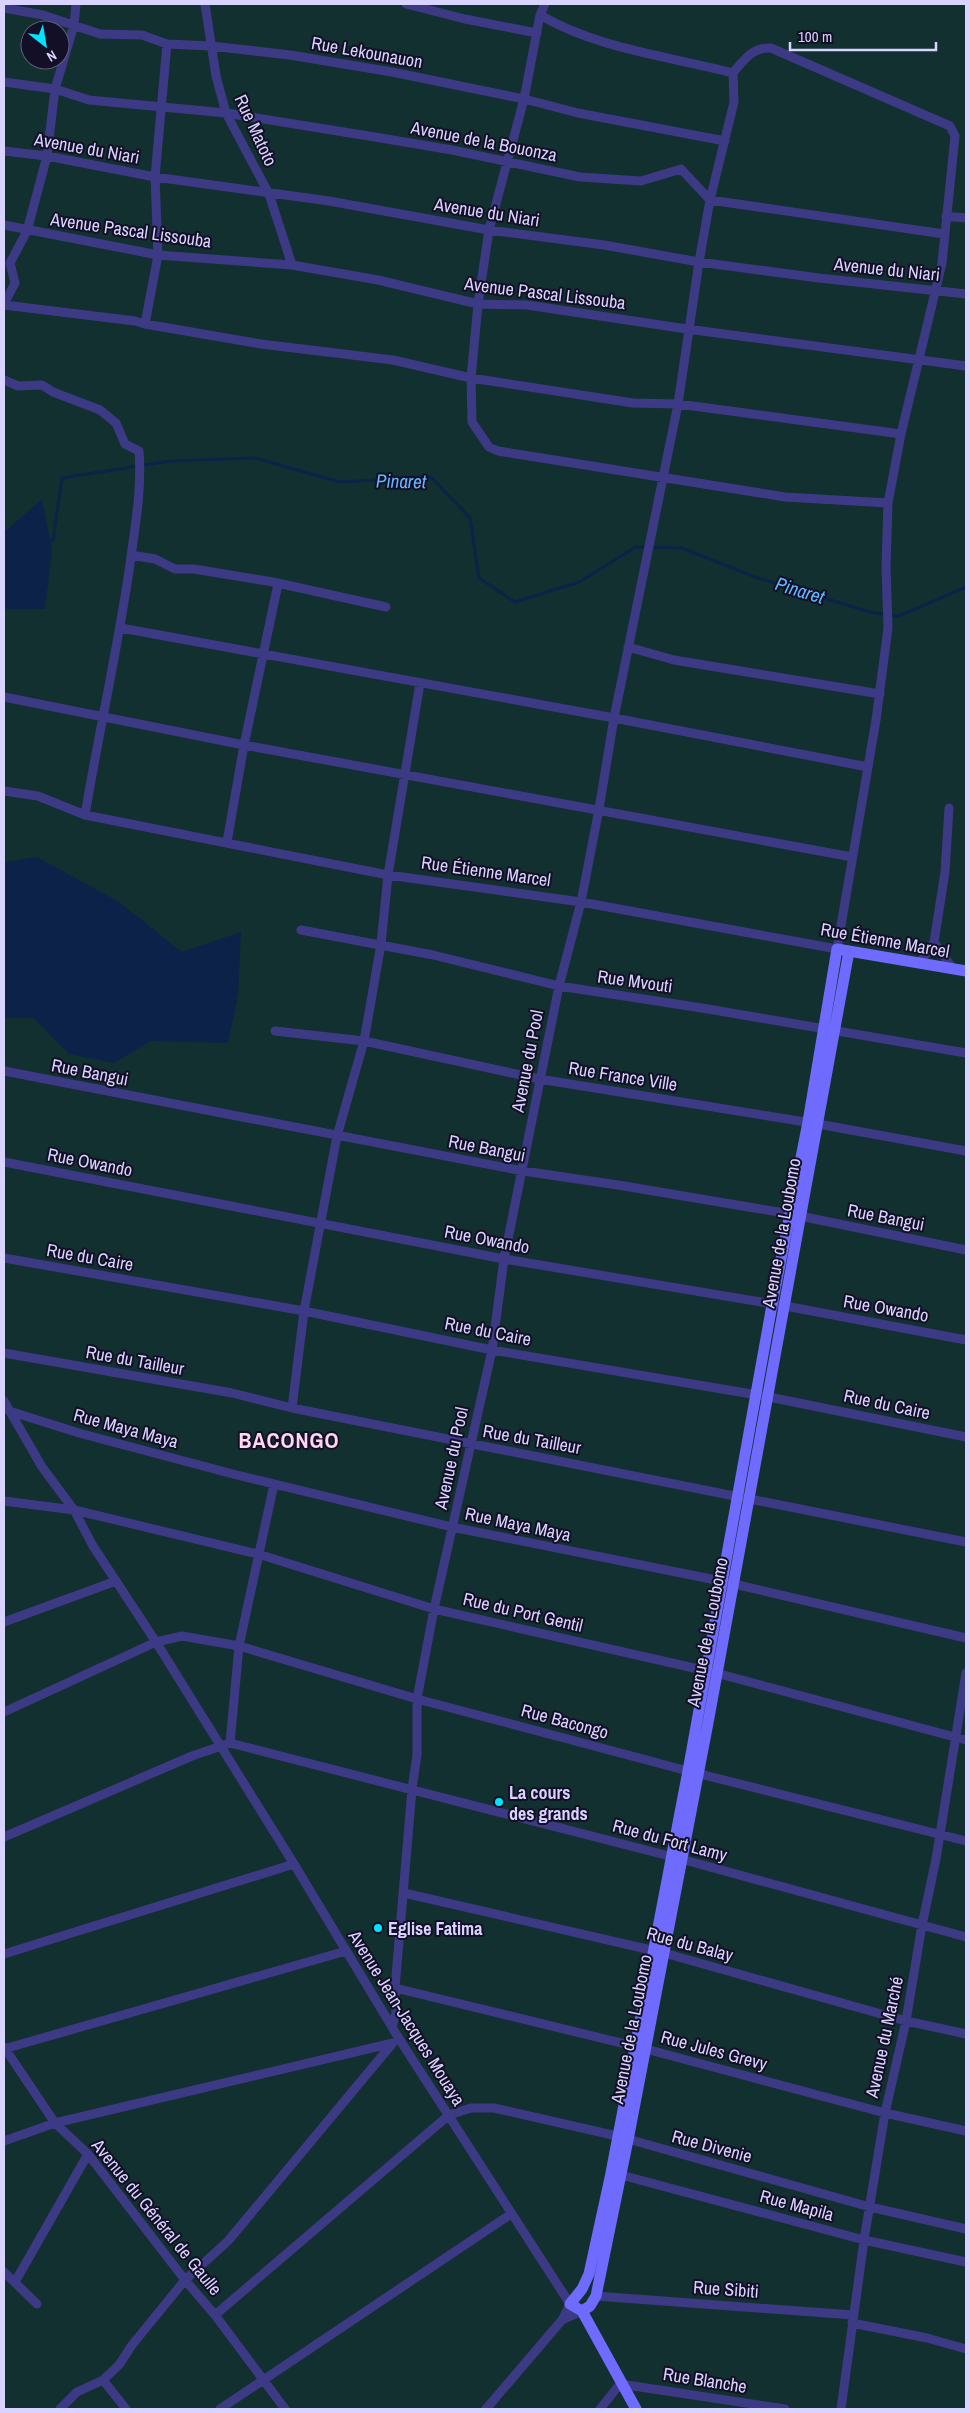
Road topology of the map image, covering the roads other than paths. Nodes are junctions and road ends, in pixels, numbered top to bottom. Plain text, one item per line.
1 (76, 4) edge
2 (205, 4) edge
3 (406, 4) edge
4 (545, 4) edge
5 (4, 8) edge
6 (540, 15) junction
7 (74, 26) junction
8 (538, 33) junction
9 (167, 44) junction
10 (211, 46) junction
11 (733, 73) junction
12 (4, 82) edge
13 (55, 90) junction
14 (524, 99) junction
15 (161, 107) junction
16 (226, 113) junction
17 (724, 141) junction
18 (4, 151) edge
19 (47, 156) junction
20 (506, 163) junction
21 (156, 177) junction
22 (269, 194) junction
23 (710, 200) junction
24 (946, 216) junction
25 (966, 218) edge
26 (4, 226) edge
27 (489, 230) junction
28 (27, 231) junction
29 (944, 234) junction
30 (158, 255) junction
31 (699, 262) junction
32 (292, 265) junction
33 (936, 291) junction
34 (966, 294) edge
35 (478, 304) junction
36 (4, 305) edge
37 (145, 324) junction
38 (688, 330) junction
39 (920, 362) junction
40 (966, 366) edge
41 (471, 378) junction
42 (4, 380) edge
43 (678, 404) junction
44 (901, 434) junction
45 (664, 477) junction
46 (888, 504) junction
47 (131, 555) junction
48 (278, 584) junction
49 (386, 607) dead end
50 (121, 628) junction
51 (628, 647) junction
52 (263, 655) junction
53 (420, 683) junction
54 (880, 694) junction
55 (4, 697) edge
56 (102, 716) junction
57 (614, 718) junction
58 (244, 745) junction
59 (868, 767) junction
60 (405, 774) junction
61 (4, 791) edge
62 (949, 808) dead end
63 (599, 809) junction
64 (85, 815) junction
65 (227, 842) junction
66 (852, 857) junction
67 (388, 875) junction
68 (581, 902) junction
69 (840, 928) junction
70 (301, 930) dead end
71 (934, 942) junction
72 (381, 944) junction
73 (837, 950) junction
74 (849, 951) junction
75 (920, 963) junction
76 (953, 969) junction
77 (966, 971) edge
78 (559, 986) junction
79 (275, 1031) dead end
80 (828, 1031) junction
81 (364, 1041) junction
82 (966, 1053) edge
83 (4, 1071) edge
84 (539, 1079) junction
85 (813, 1123) junction
86 (337, 1136) junction
87 (966, 1151) edge
88 (4, 1162) edge
89 (523, 1171) junction
90 (795, 1216) junction
91 (321, 1223) junction
92 (966, 1250) edge
93 (4, 1258) edge
94 (504, 1259) junction
95 (772, 1305) junction
96 (785, 1306) junction
97 (304, 1310) junction
98 (966, 1340) edge
99 (492, 1350) junction
100 (4, 1353) edge
101 (755, 1394) junction
102 (768, 1397) junction
103 (4, 1401) edge
104 (292, 1408) junction
105 (9, 1411) junction
106 (966, 1438) edge
107 (472, 1444) junction
108 (274, 1484) junction
109 (737, 1496) junction
110 (750, 1498) junction
111 (4, 1501) edge
112 (74, 1510) junction
113 (452, 1527) junction
114 (966, 1542) edge
115 (258, 1554) junction
116 (116, 1581) junction
117 (721, 1581) junction
118 (734, 1584) junction
119 (434, 1608) junction
120 (4, 1622) edge
121 (966, 1638) edge
122 (156, 1642) junction
123 (239, 1646) junction
124 (711, 1671) junction
125 (966, 1673) edge
126 (417, 1699) junction
127 (4, 1712) edge
128 (955, 1736) junction
129 (966, 1740) edge
130 (230, 1743) junction
131 (220, 1747) junction
132 (693, 1772) junction
133 (412, 1789) junction
134 (940, 1834) junction
135 (4, 1836) edge
136 (966, 1841) edge
137 (675, 1858) junction
138 (294, 1864) junction
139 (404, 1893) junction
140 (922, 1925) junction
141 (966, 1937) edge
142 (346, 1951) junction
143 (659, 1951) junction
144 (4, 1954) edge
145 (395, 1988) junction
146 (906, 2021) junction
147 (392, 2027) junction
148 (966, 2034) edge
149 (395, 2040) junction
150 (4, 2048) edge
151 (640, 2048) junction
152 (885, 2113) junction
153 (449, 2115) junction
154 (55, 2123) junction
155 (966, 2131) edge
156 (623, 2138) junction
157 (4, 2141) edge
158 (88, 2154) junction
159 (621, 2175) junction
160 (870, 2207) junction
161 (511, 2214) junction
162 (966, 2230) edge
163 (864, 2240) junction
164 (966, 2262) edge
165 (4, 2272) edge
166 (185, 2280) junction
167 (15, 2282) junction
168 (596, 2296) junction
169 (37, 2304) dead end
170 (570, 2304) junction
171 (582, 2311) junction
172 (215, 2315) junction
173 (852, 2319) junction
174 (562, 2320) junction
175 (966, 2349) edge
176 (102, 2380) junction
177 (263, 2380) junction
178 (620, 2384) junction
179 (60, 2409) edge
180 (126, 2409) edge
181 (220, 2409) edge
182 (285, 2409) edge
183 (486, 2409) edge
184 (600, 2409) edge
185 (636, 2409) edge
186 (785, 2409) edge
187 (841, 2409) edge

1 - 7 street
2 - 10 street, Rue Matoto
3 - 8 street
4 - 6 street
5 - 7 street, Rue Lekounauon
6 - 8 street
6 - 11 street
7 - 9 street, Rue Lekounauon
7 - 13 street
8 - 14 street
9 - 10 street, Rue Lekounauon
9 - 15 street
10 - 14 street, Rue Lekounauon
10 - 16 street, Rue Matoto
11 - 17 street, Avenue du Pool
11 - 24 street
12 - 13 street, Avenue de la Bouonza
13 - 15 street, Avenue de la Bouonza
13 - 19 street
14 - 17 street, Rue Lekounauon
14 - 20 street
15 - 16 street, Avenue de la Bouonza
15 - 21 street
16 - 20 street, Avenue de la Bouonza
16 - 22 street, Rue Matoto
17 - 23 street, Avenue du Pool
18 - 19 street, Avenue du Niari
19 - 21 street, Avenue du Niari
19 - 28 street
20 - 23 street, Avenue de la Bouonza
20 - 27 street
21 - 22 street, Avenue du Niari
21 - 30 street
22 - 27 street, Avenue du Niari
22 - 32 street, Rue Matoto
23 - 29 street
23 - 31 street, Avenue du Pool
24 - 25 street
24 - 29 street
26 - 28 street, Avenue Pascal Lissouba
27 - 31 street, Avenue du Niari
27 - 35 street
28 - 30 street, Avenue Pascal Lissouba
28 - 36 street
29 - 33 street
30 - 32 street, Avenue Pascal Lissouba
30 - 37 street
31 - 33 street, Avenue du Niari
31 - 38 street, Avenue du Pool
32 - 35 street, Avenue Pascal Lissouba
33 - 34 street, Avenue du Niari
33 - 39 street
35 - 38 street, Avenue Pascal Lissouba
35 - 41 street
36 - 37 street
37 - 41 street
38 - 39 street, Avenue Pascal Lissouba
38 - 43 street, Avenue du Pool
39 - 40 street, Avenue Pascal Lissouba
39 - 44 street
41 - 43 street
41 - 45 street
42 - 47 street
43 - 44 street
43 - 45 street, Avenue du Pool
44 - 46 street
45 - 46 street
45 - 51 street, Avenue du Pool
46 - 54 street
47 - 48 street
47 - 50 street
48 - 49 street
48 - 52 street
50 - 52 street
50 - 56 street
51 - 54 street
51 - 57 street, Avenue du Pool
52 - 53 street
52 - 58 street
53 - 57 street
53 - 60 street
54 - 59 street
55 - 56 street
56 - 58 street
56 - 64 street
57 - 59 street
57 - 63 street, Avenue du Pool
58 - 60 street
58 - 65 street
59 - 66 street
60 - 63 street
60 - 67 street
61 - 64 street, Rue Étienne Marcel
62 - 71 street
63 - 66 street
63 - 68 street, Avenue du Pool
64 - 65 street, Rue Étienne Marcel
65 - 67 street, Rue Étienne Marcel
66 - 69 street
67 - 68 street, Rue Étienne Marcel
67 - 72 street
68 - 73 street, Rue Étienne Marcel
68 - 78 street, Avenue du Pool
69 - 73 street
69 - 74 street
70 - 72 street, Rue Mvouti
71 - 75 street
71 - 76 street
72 - 78 street, Rue Mvouti
72 - 81 street
73 - 74 street, Rue Étienne Marcel
73 - 80 street, Avenue de la Loubomo
74 - 75 street, Rue Étienne Marcel
74 - 80 street, Avenue de la Loubomo
75 - 76 street, Rue Étienne Marcel
76 - 77 street, Rue Étienne Marcel
78 - 80 street, Rue Mvouti
78 - 84 street, Avenue du Pool
79 - 81 street, Rue France Ville
80 - 82 street, Rue Mvouti
80 - 85 street, Avenue de la Loubomo
81 - 84 street, Rue France Ville
81 - 86 street
83 - 86 street, Rue Bangui
84 - 85 street, Rue France Ville
84 - 89 street, Avenue du Pool
85 - 87 street, Rue France Ville
85 - 90 street, Avenue de la Loubomo
86 - 89 street, Rue Bangui
86 - 91 street
88 - 91 street, Rue Owando
89 - 90 street, Rue Bangui
89 - 94 street, Avenue du Pool
90 - 92 street, Rue Bangui
90 - 95 street, Avenue de la Loubomo
90 - 96 street, Avenue de la Loubomo
91 - 94 street, Rue Owando
91 - 97 street
93 - 97 street, Rue du Caire
94 - 95 street, Rue Owando
94 - 99 street, Avenue du Pool
95 - 96 street, Rue Owando
95 - 101 street, Avenue de la Loubomo
96 - 98 street, Rue Owando
96 - 102 street, Avenue de la Loubomo
97 - 99 street, Rue du Caire
97 - 104 street
99 - 101 street, Rue du Caire
99 - 107 street, Avenue du Pool
100 - 104 street, Rue du Tailleur
101 - 102 street, Rue du Caire
101 - 109 street, Avenue de la Loubomo
102 - 106 street, Rue du Caire
102 - 110 street, Avenue de la Loubomo
103 - 105 street, Avenue Jean-Jacques Mouaya
104 - 107 street, Rue du Tailleur
105 - 108 street, Rue Maya Maya
105 - 112 street, Avenue Jean-Jacques Mouaya
107 - 109 street, Rue du Tailleur
107 - 113 street, Avenue du Pool
108 - 113 street, Rue Maya Maya
108 - 115 street
109 - 110 street, Rue du Tailleur
109 - 117 street, Avenue de la Loubomo
110 - 114 street, Rue du Tailleur
110 - 118 street, Avenue de la Loubomo
111 - 112 street, Rue du Port Gentil
112 - 115 street, Rue du Port Gentil
112 - 116 street, Avenue Jean-Jacques Mouaya
113 - 117 street, Rue Maya Maya
113 - 119 street, Avenue du Pool
115 - 119 street, Rue du Port Gentil
115 - 123 street
116 - 120 street
116 - 122 street, Avenue Jean-Jacques Mouaya
117 - 118 street, Rue Maya Maya
117 - 124 street, Avenue de la Loubomo
118 - 121 street, Rue Maya Maya
118 - 124 street, Avenue de la Loubomo
119 - 124 street, Rue du Port Gentil
119 - 126 street, Avenue du Pool
122 - 123 street, Rue Bacongo
122 - 127 street, Rue Bacongo
122 - 131 street, Avenue Jean-Jacques Mouaya
123 - 126 street, Rue Bacongo
123 - 130 street
124 - 128 street, Rue du Port Gentil
124 - 132 street, Avenue de la Loubomo
125 - 128 street, Avenue du Marché
126 - 132 street, Rue Bacongo
126 - 133 street, Avenue du Pool
128 - 129 street, Rue du Port Gentil
128 - 134 street, Avenue du Marché
130 - 131 street
130 - 133 street, Rue du Fort Lamy
131 - 135 street
131 - 138 street, Avenue Jean-Jacques Mouaya
132 - 134 street, Rue Bacongo
132 - 137 street, Avenue de la Loubomo
133 - 137 street, Rue du Fort Lamy
133 - 139 street, Avenue du Pool
134 - 136 street, Rue Bacongo
134 - 140 street, Avenue du Marché
137 - 140 street, Rue du Fort Lamy
137 - 143 street, Avenue de la Loubomo
138 - 142 street, Avenue Jean-Jacques Mouaya
138 - 144 street
139 - 143 street, Rue du Balay
139 - 145 street, Avenue du Pool
140 - 141 street, Rue du Fort Lamy
140 - 146 street, Avenue du Marché
142 - 147 street, Avenue Jean-Jacques Mouaya
142 - 150 street
143 - 146 street, Rue du Balay
143 - 151 street, Avenue de la Loubomo
145 - 147 street, Avenue du Pool
145 - 151 street, Rue Jules Grevy
146 - 148 street, Rue du Balay
146 - 152 street, Avenue du Marché
147 - 149 street, Avenue Jean-Jacques Mouaya
149 - 153 street, Avenue Jean-Jacques Mouaya
149 - 154 street
149 - 166 street
150 - 154 street, Avenue du Général de Gaulle
151 - 152 street, Rue Jules Grevy
151 - 156 street, Avenue de la Loubomo
152 - 155 street, Rue Jules Grevy
152 - 160 street, Avenue du Marché
153 - 156 street, Rue Divenie
153 - 161 street, Avenue Jean-Jacques Mouaya
153 - 172 street
154 - 157 street
154 - 158 street, Avenue du Général de Gaulle
156 - 159 street, Avenue de la Loubomo
156 - 160 street, Rue Divenie
156 - 170 street, Avenue de la Loubomo
158 - 166 street, Avenue du Général de Gaulle
158 - 167 street
159 - 163 street, Rue Mapila
159 - 168 street, Avenue de la Loubomo
160 - 162 street, Rue Divenie
160 - 163 street, Avenue du Marché
161 - 170 street, Avenue Jean-Jacques Mouaya
161 - 177 street
163 - 164 street, Rue Mapila
163 - 173 street, Avenue du Marché
165 - 167 street
166 - 172 street, Avenue du Général de Gaulle
166 - 176 street
167 - 169 street
168 - 171 street
168 - 173 street, Rue Sibiti
170 - 171 street
170 - 174 street
171 - 174 street
171 - 178 street
172 - 177 street, Avenue du Général de Gaulle
173 - 175 street, Rue Sibiti
173 - 187 street, Avenue du Marché
174 - 183 street
176 - 179 street
176 - 180 street
177 - 181 street
177 - 182 street, Avenue du Général de Gaulle
178 - 184 street
178 - 185 street
178 - 186 street, Rue Blanche

